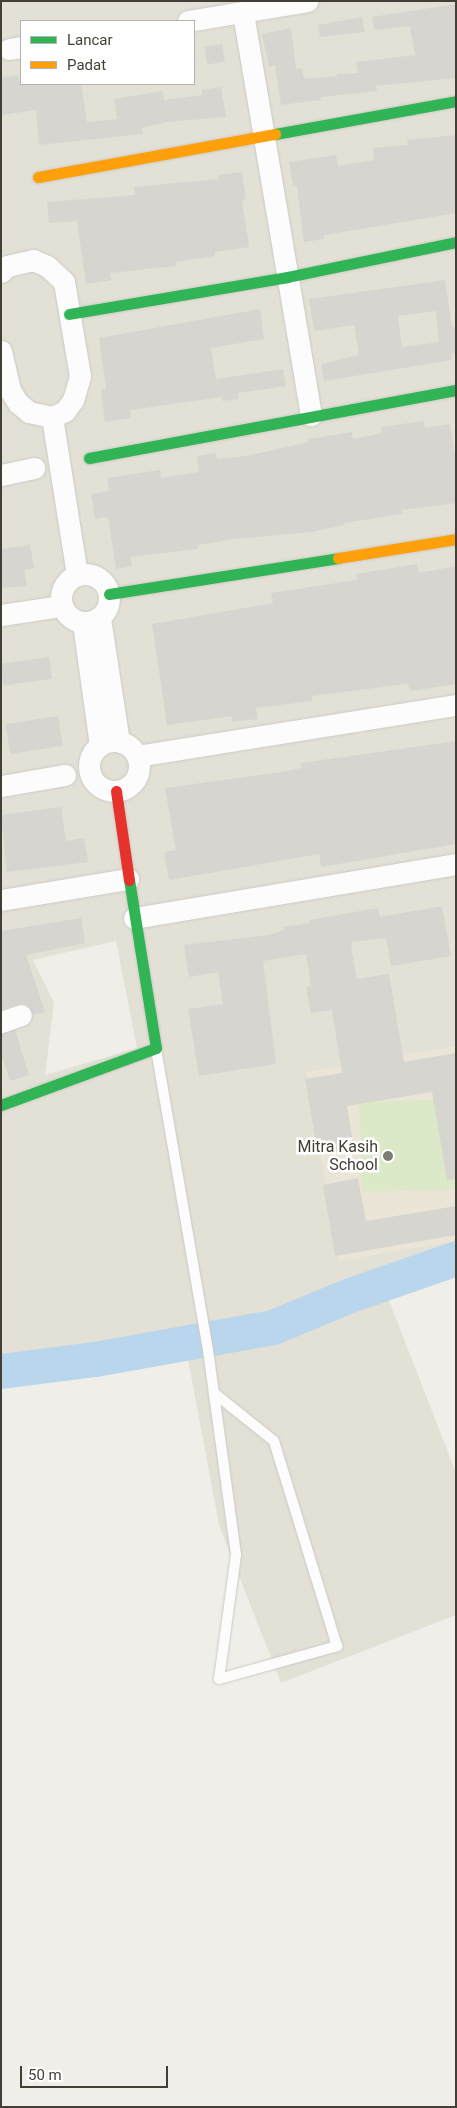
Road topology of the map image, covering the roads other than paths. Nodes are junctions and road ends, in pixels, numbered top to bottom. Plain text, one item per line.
1 (307, 1) edge
2 (243, 13) junction
3 (195, 20) edge
4 (456, 101) edge
5 (264, 138) junction
6 (38, 177) dead end
7 (456, 242) edge
8 (1, 272) edge
9 (287, 277) junction
10 (69, 314) junction
11 (1, 351) edge
12 (456, 390) edge
13 (311, 416) junction
14 (52, 417) junction
15 (88, 458) dead end
16 (34, 468) dead end
17 (1, 475) edge
18 (456, 539) edge
19 (77, 575) junction
20 (109, 594) junction
21 (61, 606) junction
22 (1, 615) edge
23 (91, 620) junction
24 (456, 705) edge
25 (110, 744) junction
26 (136, 756) junction
27 (65, 775) dead end
28 (1, 786) edge
29 (116, 791) junction
30 (456, 864) edge
31 (128, 879) junction
32 (1, 900) edge
33 (134, 918) junction
34 (21, 1015) dead end
35 (1, 1022) edge
36 (156, 1048) junction
37 (1, 1105) edge
38 (214, 1393) junction

1 - 2 street
2 - 3 street
2 - 5 street
4 - 5 street
5 - 6 street
5 - 9 street
7 - 9 street
8 - 10 street
9 - 10 street
9 - 13 street
10 - 14 street
11 - 14 street
12 - 13 street
13 - 15 street
14 - 19 street
16 - 17 street
18 - 20 street
19 - 20 street
19 - 21 street
20 - 23 street
21 - 22 street
21 - 23 street
23 - 25 street
24 - 26 street
25 - 26 street
25 - 29 street
26 - 29 street
27 - 28 street
29 - 31 street
30 - 33 street
31 - 32 street
31 - 33 street
33 - 36 street
34 - 35 street
36 - 37 street
36 - 38 lane
38 - 38 lane

